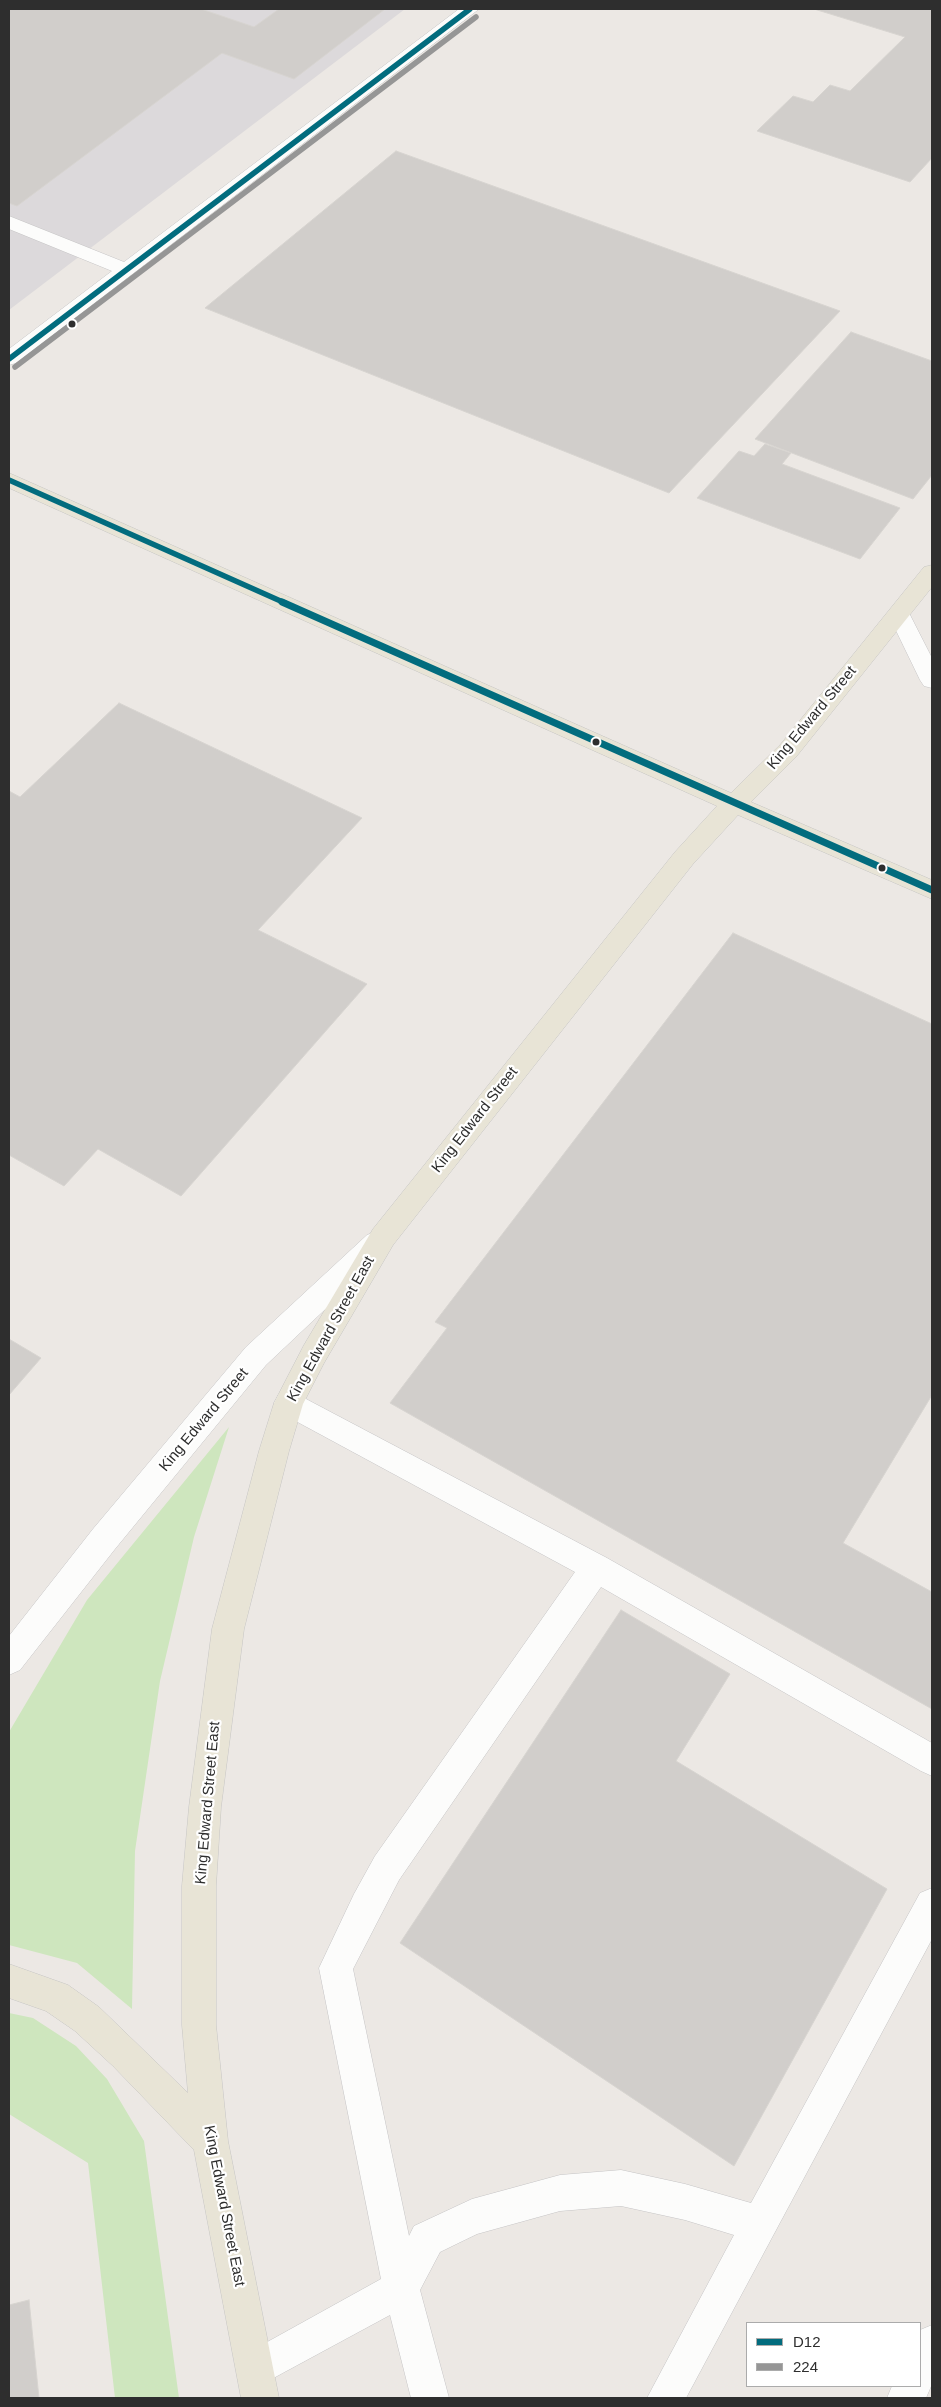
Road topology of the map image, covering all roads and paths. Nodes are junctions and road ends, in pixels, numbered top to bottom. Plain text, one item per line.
1 (470, 9) edge
2 (9, 222) edge
3 (126, 270) junction
4 (9, 359) edge
5 (9, 480) edge
6 (932, 572) edge
7 (899, 614) junction
8 (932, 680) edge
9 (734, 804) junction
10 (932, 890) edge
11 (383, 1237) junction
12 (289, 1403) junction
13 (596, 1568) junction
14 (9, 1660) edge
15 (932, 1760) edge
16 (932, 1905) edge
17 (9, 1982) edge
18 (210, 2140) junction
19 (760, 2224) junction
20 (401, 2288) junction
21 (932, 2344) edge
22 (921, 2368) edge
23 (258, 2383) edge
24 (430, 2398) edge
25 (666, 2398) edge

1 - 3 street
2 - 3 street
3 - 4 street
5 - 9 main road
6 - 7 main road, King Edward Street
7 - 8 street
7 - 9 main road, King Edward Street
9 - 10 main road
9 - 11 main road, King Edward Street
11 - 12 main road, King Edward Street East
11 - 14 street, King Edward Street
12 - 13 street
12 - 18 main road, King Edward Street East
13 - 15 street
13 - 20 street
16 - 19 street
17 - 18 main road
18 - 23 main road, King Edward Street East
19 - 20 street
19 - 25 street
20 - 23 street
20 - 24 street
21 - 22 street

